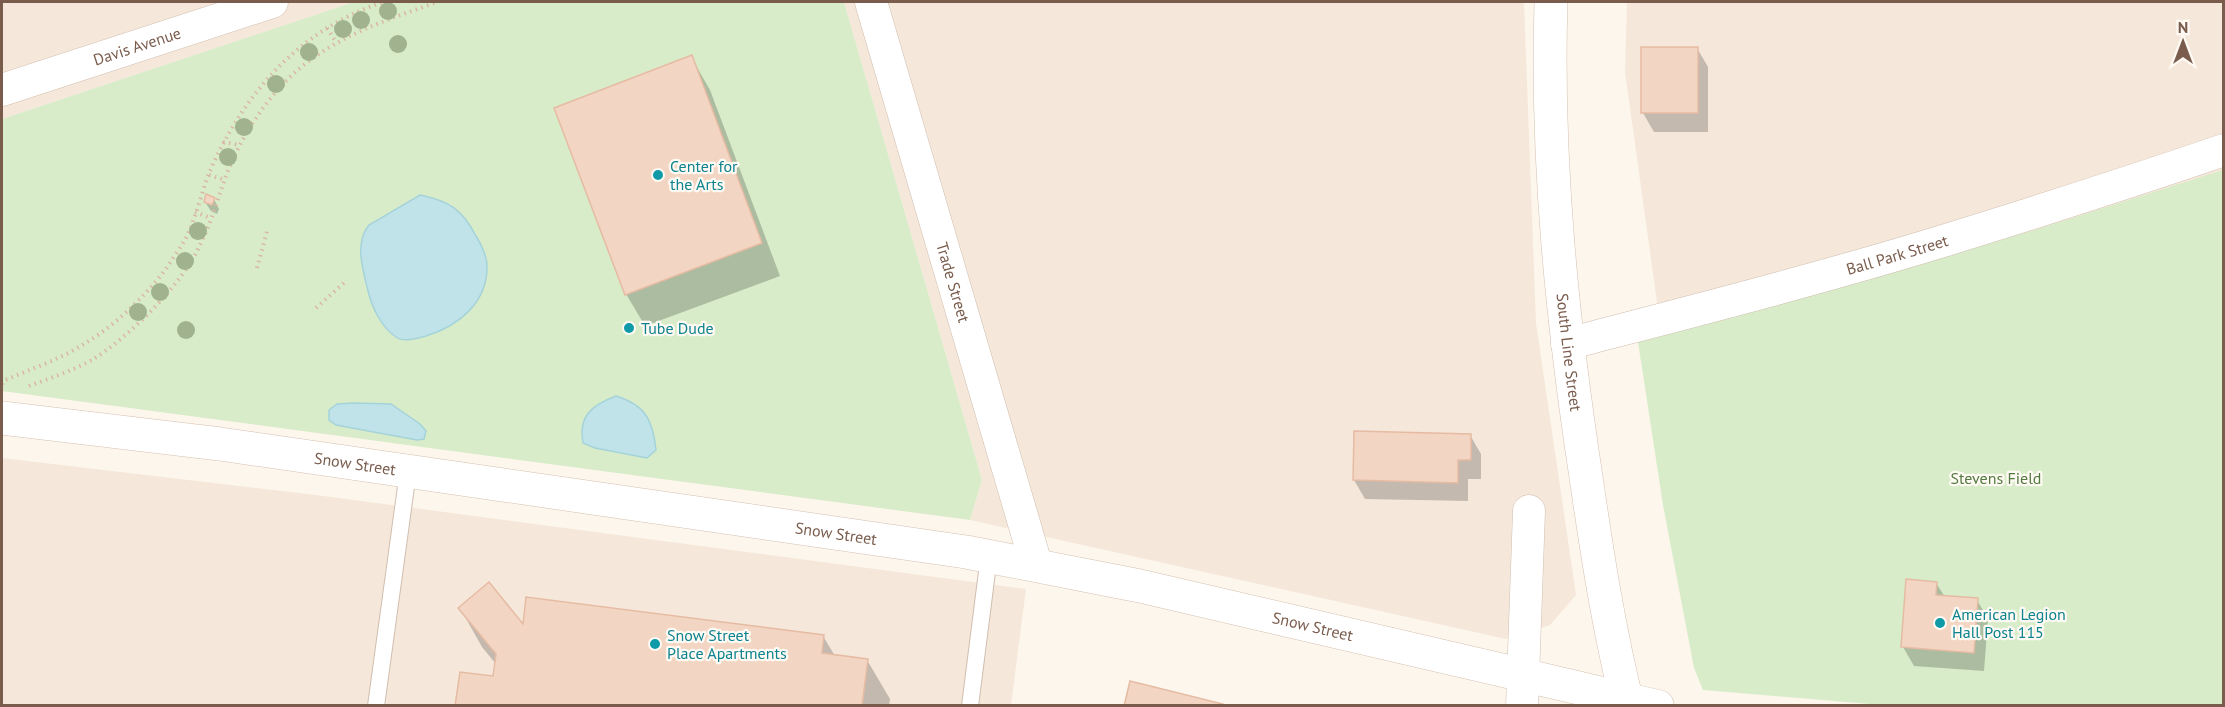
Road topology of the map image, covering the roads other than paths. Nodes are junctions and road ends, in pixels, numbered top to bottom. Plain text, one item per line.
1 (272, 2) edge
2 (871, 2) edge
3 (1551, 2) edge
4 (2, 90) edge
5 (2223, 150) edge
6 (1568, 344) junction
7 (2, 418) edge
8 (408, 472) junction
9 (1529, 511) dead end
10 (989, 556) junction
11 (1036, 564) junction
12 (1522, 691) edge
13 (1627, 702) edge
14 (376, 705) edge
15 (970, 705) edge
16 (1658, 705) edge

1 - 4 street, Davis Avenue
2 - 11 street, Trade Street
3 - 6 street, South Line Street
5 - 6 street, Ball Park Street
6 - 13 street, South Line Street
7 - 8 street, Snow Street
8 - 10 street, Snow Street
8 - 14 lane
9 - 12 street
10 - 11 street, Snow Street
10 - 15 lane
11 - 12 street, Snow Street
12 - 13 street, Snow Street
13 - 16 street, Snow Street

